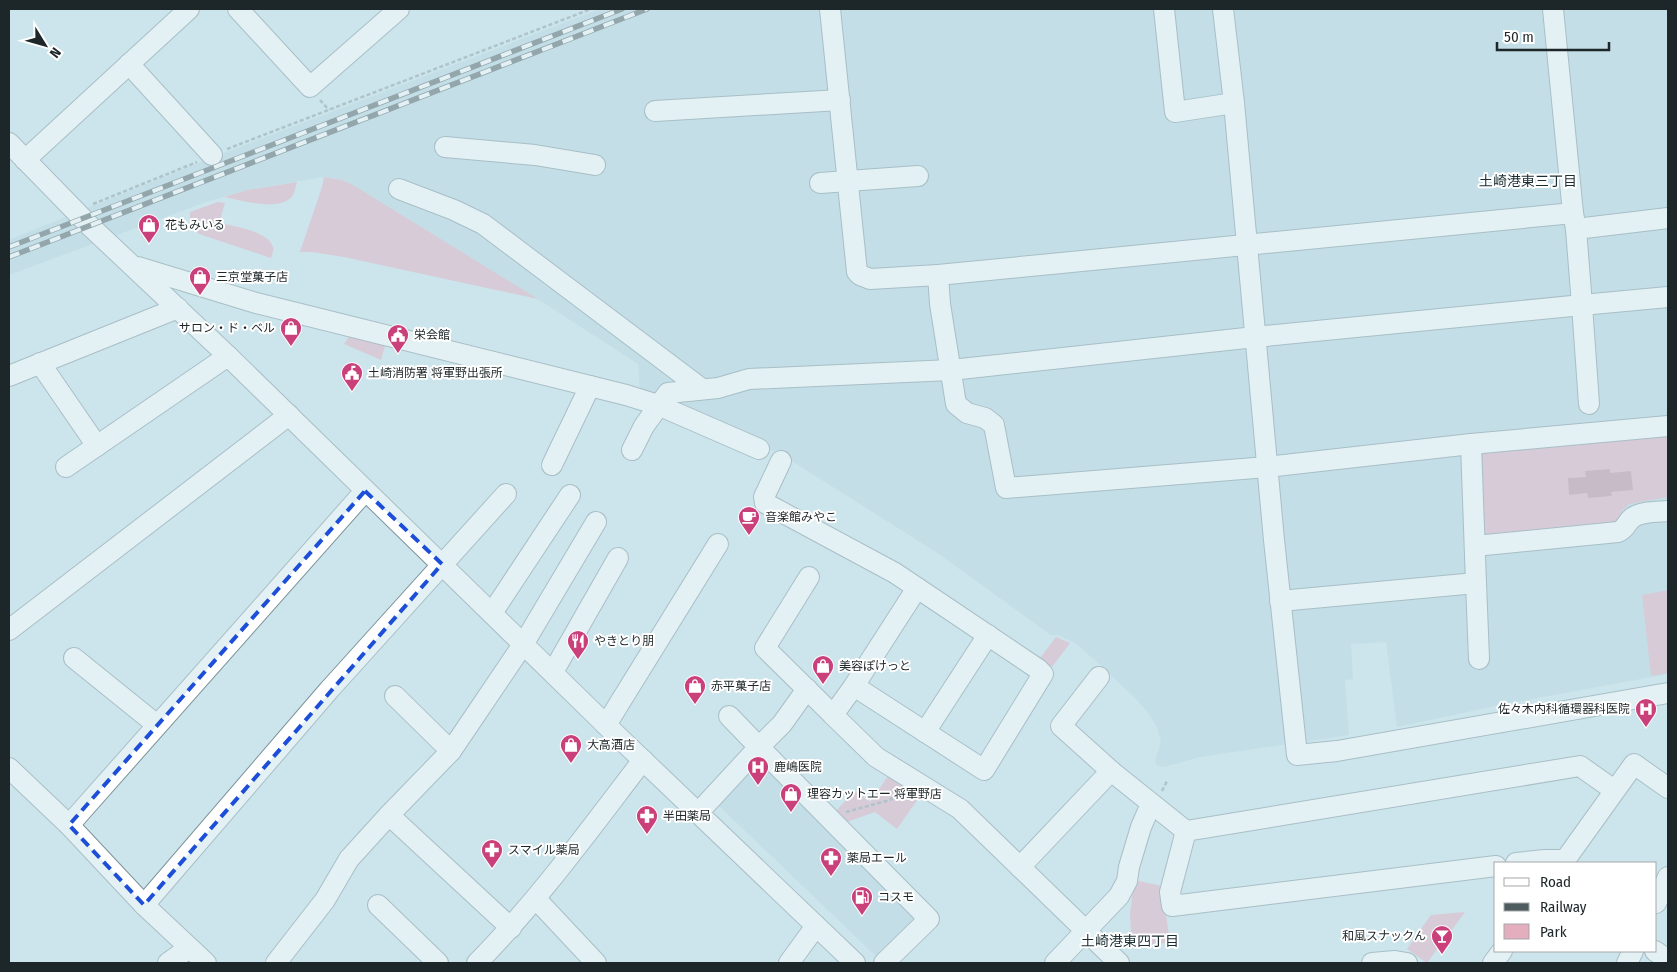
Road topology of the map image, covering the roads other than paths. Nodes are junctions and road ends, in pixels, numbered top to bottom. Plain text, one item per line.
1 (189, 9) edge
2 (238, 9) edge
3 (399, 9) edge
4 (830, 9) edge
5 (1164, 9) edge
6 (1223, 9) edge
7 (1553, 9) edge
8 (129, 64) junction
9 (840, 100) junction
10 (1234, 103) junction
11 (655, 111) dead end
12 (9, 143) edge
13 (445, 147) dead end
14 (212, 155) road end
15 (25, 160) junction
16 (595, 165) dead end
17 (918, 176) dead end
18 (848, 181) junction
19 (820, 183) dead end
20 (399, 189) dead end
21 (1668, 218) edge
22 (1575, 221) junction
23 (1247, 246) junction
24 (134, 266) junction
25 (938, 275) junction
26 (1668, 298) edge
27 (1582, 305) junction
28 (178, 308) junction
29 (1255, 337) junction
30 (228, 356) junction
31 (40, 364) junction
32 (951, 370) junction
33 (9, 376) edge
34 (590, 386) junction
35 (702, 389) junction
36 (1589, 404) dead end
37 (658, 405) junction
38 (289, 415) junction
39 (1668, 426) edge
40 (1471, 444) junction
41 (97, 446) junction
42 (759, 449) dead end
43 (632, 450) dead end
44 (781, 461) dead end
45 (552, 466) dead end
46 (66, 467) dead end
47 (1267, 467) junction
48 (365, 491) junction
49 (506, 494) dead end
50 (570, 495) dead end
51 (1668, 511) edge
52 (596, 522) dead end
53 (718, 544) dead end
54 (1475, 546) junction
55 (618, 558) dead end
56 (442, 564) junction
57 (809, 577) dead end
58 (1476, 583) junction
59 (917, 588) junction
60 (1280, 601) junction
61 (492, 613) junction
62 (9, 630) edge
63 (988, 635) junction
64 (524, 643) junction
65 (74, 658) dead end
66 (1479, 660) dead end
67 (553, 672) junction
68 (1098, 677) dead end
69 (854, 686) junction
70 (807, 689) junction
71 (1668, 694) edge
72 (395, 696) dead end
73 (833, 715) junction
74 (729, 716) dead end
75 (157, 725) junction
76 (606, 725) junction
77 (925, 732) junction
78 (759, 747) junction
79 (451, 751) junction
80 (643, 760) junction
81 (9, 768) edge
82 (1110, 771) junction
83 (1668, 788) edge
84 (1614, 790) junction
85 (1151, 804) junction
86 (698, 813) junction
87 (389, 815) junction
88 (69, 825) junction
89 (1186, 832) junction
90 (1564, 861) edge
91 (1526, 862) edge
92 (1494, 866) edge
93 (1020, 867) junction
94 (1668, 878) edge
95 (536, 899) junction
96 (1657, 901) edge
97 (144, 905) junction
98 (378, 905) dead end
99 (816, 926) junction
100 (511, 928) junction
101 (1085, 932) junction
102 (189, 948) junction
103 (1501, 952) edge
104 (1656, 952) edge
105 (1668, 960) edge
106 (1398, 962) edge
107 (168, 963) edge
108 (206, 963) edge
109 (276, 963) edge
110 (438, 963) edge
111 (477, 963) edge
112 (596, 963) edge
113 (789, 963) edge
114 (855, 963) edge
115 (884, 963) edge
116 (1055, 963) edge
117 (1119, 963) edge
118 (1372, 963) edge
119 (1493, 963) edge

1 - 8 street
2 - 3 street
4 - 9 street
5 - 10 street
6 - 10 street
7 - 22 street
8 - 14 street
8 - 15 street
9 - 11 street
9 - 18 street
10 - 23 street
12 - 15 street
13 - 16 street
15 - 24 street
17 - 18 street
18 - 19 street
18 - 25 street
20 - 35 street
21 - 22 street
22 - 23 street
22 - 27 street
23 - 25 street
23 - 29 street
24 - 28 street
24 - 34 street
25 - 32 street
26 - 27 street
27 - 29 street
27 - 36 street
28 - 30 street
28 - 31 street
29 - 32 street
29 - 47 street
30 - 38 street
30 - 41 street
31 - 33 street
31 - 41 street
32 - 35 street
32 - 47 street
34 - 37 street
34 - 45 street
35 - 37 street
37 - 42 street
37 - 43 street
38 - 48 street
38 - 62 street
39 - 40 street
40 - 47 street
40 - 54 street
41 - 46 street
44 - 59 street
47 - 60 street
48 - 56 street
48 - 75 street
49 - 56 street
50 - 61 street
51 - 54 street
52 - 64 street
53 - 76 street
54 - 58 street
55 - 67 street
56 - 61 street
56 - 97 street
57 - 70 street
58 - 60 street
58 - 66 street
59 - 63 street
59 - 69 street
60 - 71 street
61 - 64 street
63 - 77 street
63 - 77 street
64 - 67 street
64 - 79 street
65 - 75 street
67 - 76 street
68 - 82 street
69 - 73 street
69 - 77 street
70 - 73 street
70 - 78 street
72 - 79 street
73 - 93 street
74 - 78 street
75 - 88 street
76 - 80 street
78 - 86 street
78 - 115 street
79 - 87 street
80 - 86 street
80 - 95 street
81 - 88 street
82 - 85 street
82 - 93 street
83 - 84 street
84 - 89 street
84 - 90 street
85 - 89 street
85 - 101 street
86 - 99 street
87 - 100 street
87 - 109 street
88 - 97 street
89 - 92 street
90 - 91 street
93 - 101 street
94 - 96 street
95 - 100 street
95 - 112 street
97 - 102 street
98 - 110 street
99 - 113 street
99 - 114 street
100 - 111 street
101 - 116 street
101 - 117 street
102 - 107 street
102 - 108 street
103 - 119 street
104 - 105 street
106 - 118 street

